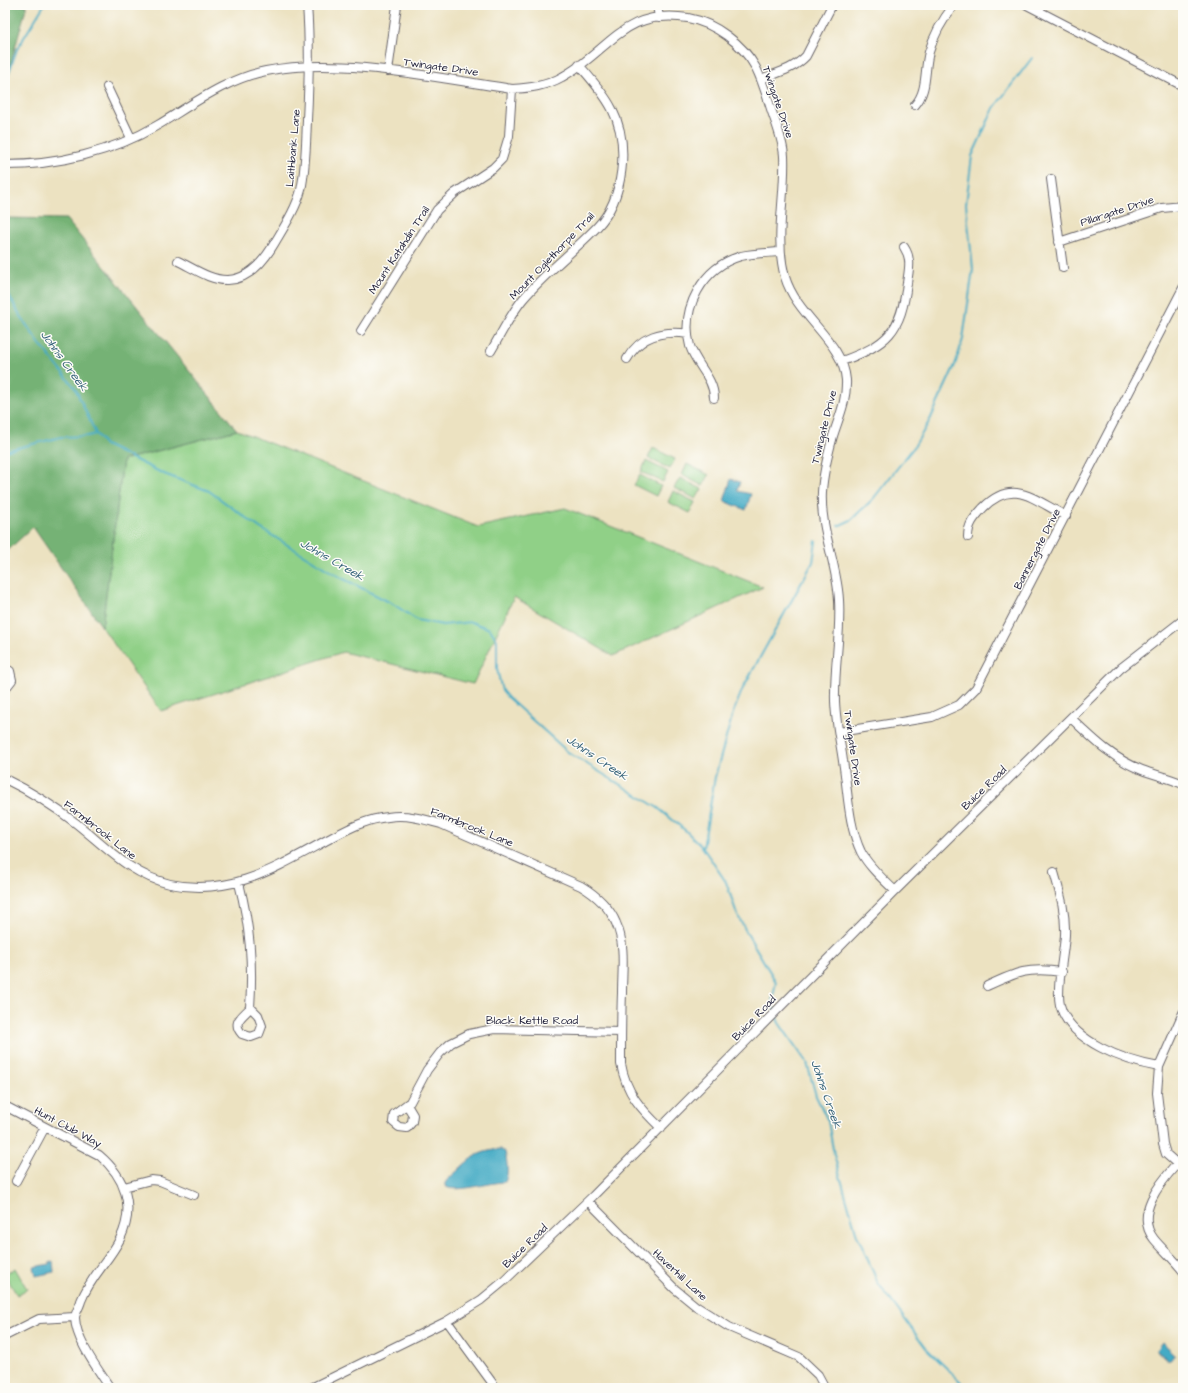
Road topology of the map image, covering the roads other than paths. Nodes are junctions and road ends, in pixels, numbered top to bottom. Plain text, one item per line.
1 (307, 5) edge
2 (397, 5) edge
3 (657, 5) edge
4 (832, 5) edge
5 (954, 5) edge
6 (1027, 5) edge
7 (659, 18) junction
8 (579, 65) junction
9 (309, 66) junction
10 (388, 71) junction
11 (760, 79) junction
12 (107, 86) dead end
13 (1183, 86) edge
14 (512, 89) junction
15 (915, 105) dead end
16 (131, 138) junction
17 (5, 165) edge
18 (1051, 179) dead end
19 (1183, 206) edge
20 (1059, 242) junction
21 (904, 247) dead end
22 (780, 252) junction
23 (178, 261) dead end
24 (1063, 268) dead end
25 (1183, 288) edge
26 (360, 331) dead end
27 (688, 334) junction
28 (491, 351) dead end
29 (627, 359) dead end
30 (842, 361) junction
31 (714, 398) dead end
32 (1066, 516) junction
33 (968, 537) dead end
34 (1183, 620) edge
35 (5, 668) edge
36 (5, 689) edge
37 (1072, 718) junction
38 (839, 732) junction
39 (5, 779) edge
40 (1183, 784) edge
41 (1054, 872) dead end
42 (239, 883) junction
43 (895, 891) junction
44 (1062, 972) junction
45 (987, 986) dead end
46 (250, 1007) dead end
47 (1183, 1013) edge
48 (621, 1032) junction
49 (1159, 1067) junction
50 (407, 1105) dead end
51 (5, 1106) edge
52 (45, 1126) junction
53 (661, 1128) junction
54 (1180, 1167) edge
55 (16, 1181) dead end
56 (124, 1187) junction
57 (194, 1195) dead end
58 (588, 1201) junction
59 (1183, 1271) edge
60 (75, 1317) junction
61 (447, 1321) junction
62 (6, 1335) edge
63 (110, 1388) edge
64 (311, 1388) edge
65 (496, 1388) edge
66 (826, 1388) edge

1 - 9 street, Laithbank Lane
2 - 10 street
3 - 7 street
4 - 11 street
5 - 15 street
6 - 13 street
7 - 8 street, Twingate Drive
7 - 11 street, Twingate Drive
8 - 14 street, Twingate Drive
8 - 28 street, Mount Oglethorpe Trail
9 - 10 street, Twingate Drive
9 - 16 street, Twingate Drive
9 - 23 street, Laithbank Lane
10 - 14 street, Twingate Drive
11 - 22 street, Twingate Drive
12 - 16 street
14 - 26 street, Mount Katahdin Trail
16 - 17 street, Twingate Drive
18 - 20 street
19 - 20 street, Pillargate Drive
20 - 24 street
21 - 30 street
22 - 27 street
22 - 30 street, Twingate Drive
25 - 32 street, Bannergate Drive
27 - 29 street
27 - 31 street
30 - 38 street, Twingate Drive
32 - 33 street
32 - 38 street, Bannergate Drive
34 - 37 street, Buice Road
35 - 36 street
37 - 40 street
37 - 43 street, Buice Road
38 - 43 street, Twingate Drive
39 - 42 street, Farmbrook Lane
41 - 44 street
42 - 46 street
42 - 48 street, Farmbrook Lane
43 - 53 street, Buice Road
44 - 45 street
44 - 49 street
47 - 49 street
48 - 50 street, Black Kettle Road
48 - 53 street, Farmbrook Lane
49 - 54 street
51 - 52 street, Hunt Club Way
52 - 55 street
52 - 56 street, Hunt Club Way
53 - 58 street, Buice Road
54 - 59 street
56 - 57 street
56 - 60 street, Hunt Club Way
58 - 61 street, Buice Road
58 - 66 street, Haverhill Lane
60 - 62 street
60 - 63 street
61 - 64 street, Buice Road
61 - 65 street

